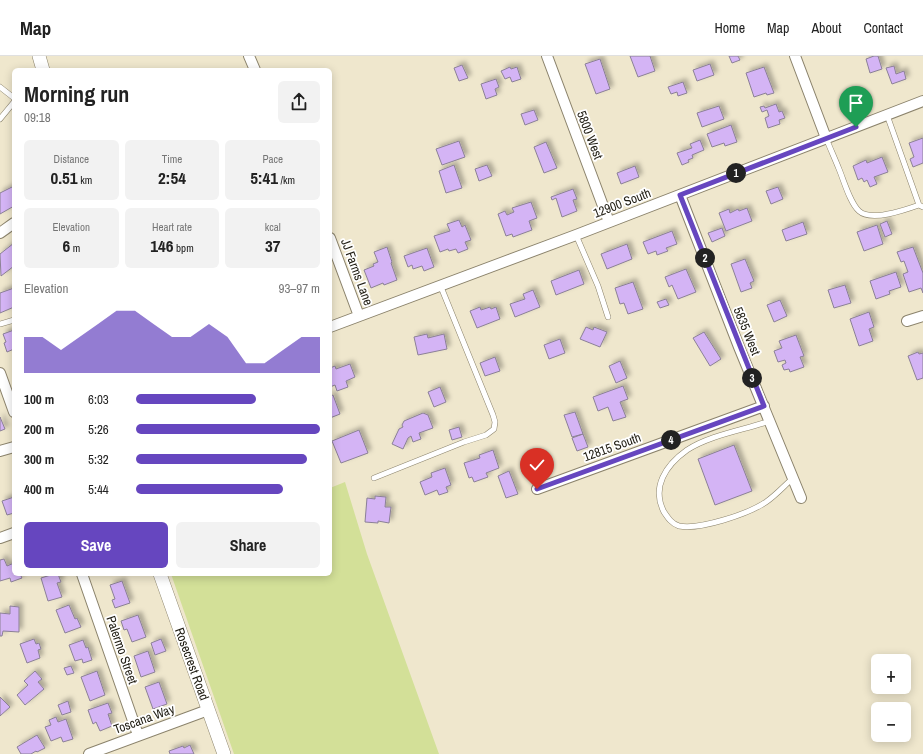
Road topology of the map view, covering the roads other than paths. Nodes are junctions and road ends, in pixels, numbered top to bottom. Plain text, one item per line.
1 (39, 56) edge
2 (249, 56) edge
3 (547, 56) edge
4 (795, 56) edge
5 (42, 68) edge
6 (254, 68) edge
7 (0, 87) edge
8 (12, 96) edge
9 (923, 102) edge
10 (12, 104) edge
11 (887, 115) junction
12 (0, 119) edge
13 (826, 138) junction
14 (680, 195) junction
15 (921, 206) edge
16 (609, 222) junction
17 (12, 224) edge
18 (0, 233) edge
19 (576, 236) junction
20 (332, 243) edge
21 (441, 287) junction
22 (359, 316) junction
23 (923, 316) edge
24 (608, 317) dead end
25 (12, 321) edge
26 (907, 322) dead end
27 (0, 324) edge
28 (332, 326) edge
29 (0, 374) edge
30 (10, 392) edge
31 (12, 402) edge
32 (764, 406) junction
33 (770, 421) junction
34 (12, 447) edge
35 (0, 452) edge
36 (374, 478) dead end
37 (793, 478) junction
38 (537, 489) dead end
39 (800, 498) dead end
40 (12, 534) edge
41 (0, 538) edge
42 (83, 576) edge
43 (161, 576) edge
44 (208, 710) junction
45 (138, 735) junction
46 (90, 754) edge
47 (224, 754) edge

1 - 5 main road
2 - 6 street
3 - 16 street, 5800 West
4 - 13 street
7 - 8 lane
9 - 11 street, 12900 South
10 - 12 lane
11 - 13 street, 12900 South
11 - 15 lane
13 - 14 street, 12900 South
13 - 15 lane
14 - 16 street, 12900 South
14 - 32 street, 5835 West
16 - 19 street, 12900 South
17 - 18 street
19 - 21 street, 12900 South
19 - 24 lane
20 - 22 street, JJ Farms Lane
21 - 22 street, 12900 South
21 - 36 lane
22 - 28 street, 12900 South
23 - 26 street
25 - 27 lane
29 - 30 street
30 - 31 street
32 - 33 street, 5835 West
32 - 38 street, 12815 South
33 - 37 street, 5835 West
33 - 37 lane
34 - 35 street
37 - 39 street, 5835 West
40 - 41 street
42 - 45 street, Palermo Street
43 - 44 main road, Rosecrest Road
44 - 45 street, Toscana Way
44 - 47 main road, Rosecrest Road
45 - 46 street, Toscana Way

